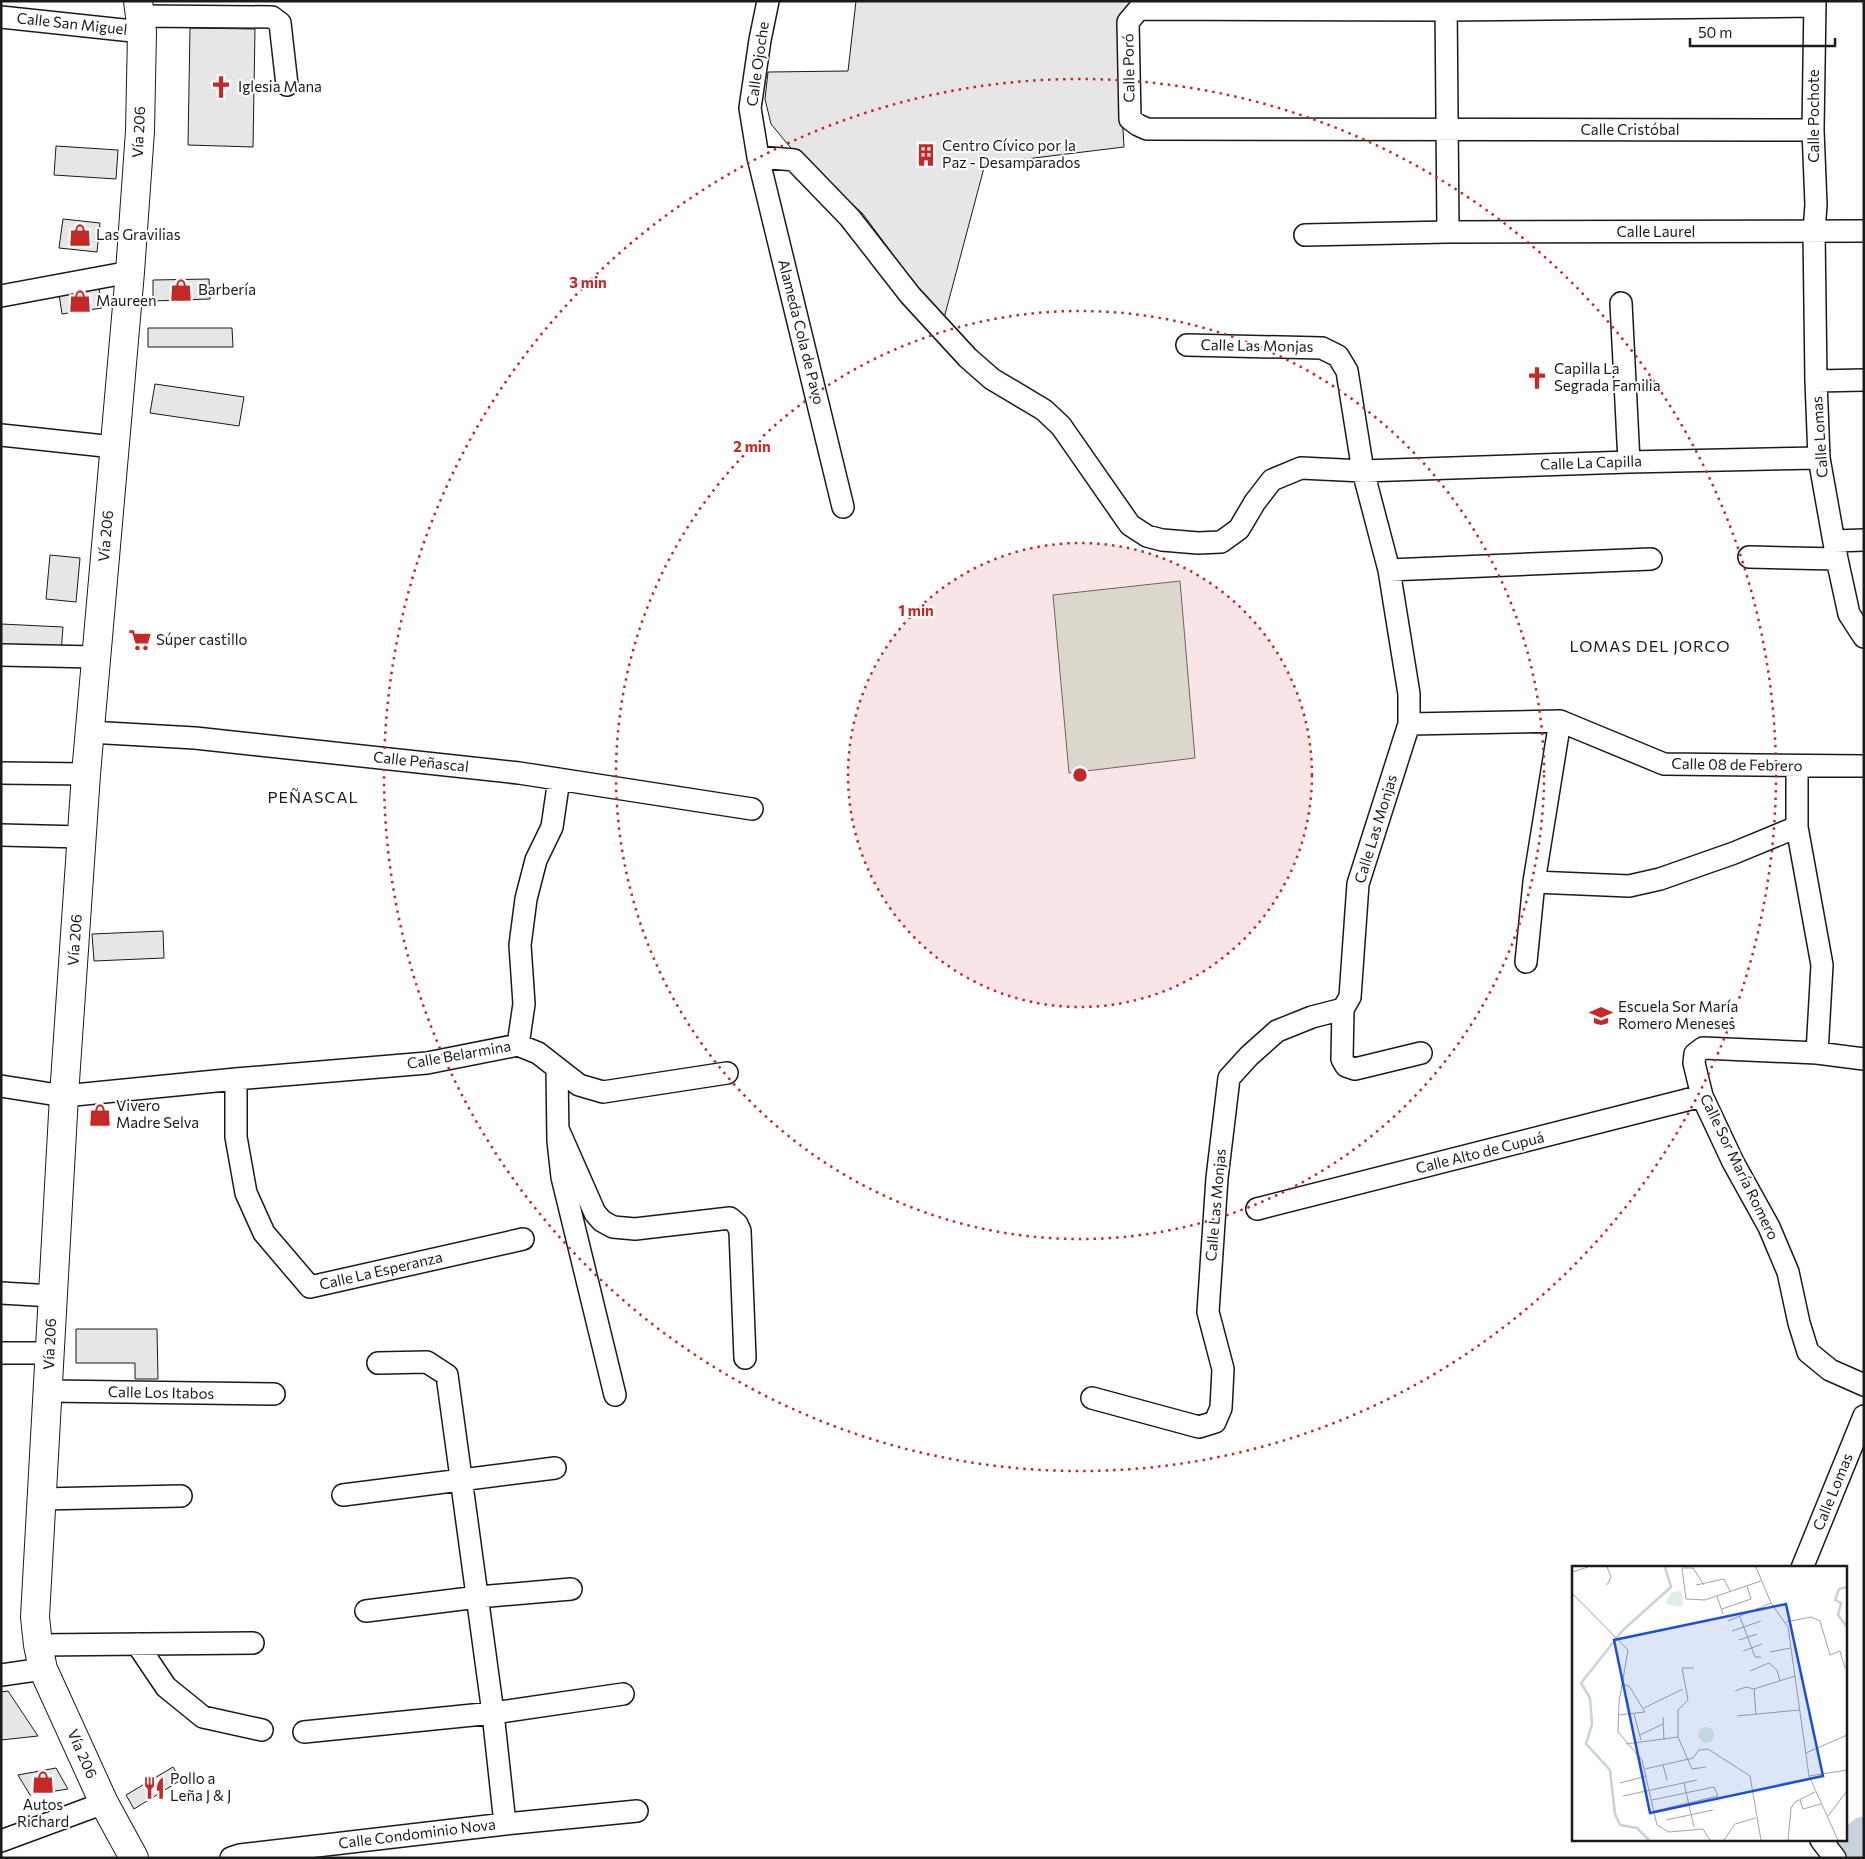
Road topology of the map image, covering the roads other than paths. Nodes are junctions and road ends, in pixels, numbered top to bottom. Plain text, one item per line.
1 (768, 1) edge
2 (1666, 4) edge
3 (1815, 4) edge
4 (1446, 6) edge
5 (140, 16) edge
6 (1, 17) edge
7 (287, 85) dead end
8 (1447, 130) junction
9 (1813, 130) junction
10 (758, 157) junction
11 (1814, 231) junction
12 (1864, 231) edge
13 (1448, 232) junction
14 (1305, 235) dead end
15 (130, 272) junction
16 (1, 296) edge
17 (1621, 303) dead end
18 (1187, 345) dead end
19 (1864, 380) edge
20 (1816, 381) junction
21 (1, 435) edge
22 (114, 447) junction
23 (1820, 458) junction
24 (1629, 462) junction
25 (1363, 471) junction
26 (843, 507) dead end
27 (1864, 540) edge
28 (1835, 550) junction
29 (1749, 557) dead end
30 (1651, 559) dead end
31 (1389, 570) junction
32 (1864, 637) edge
33 (1, 655) edge
34 (95, 657) junction
35 (1560, 721) junction
36 (1409, 724) junction
37 (88, 732) junction
38 (1797, 766) junction
39 (1864, 766) edge
40 (1, 772) edge
41 (86, 774) junction
42 (559, 779) junction
43 (752, 809) dead end
44 (1797, 827) junction
45 (1, 835) edge
46 (82, 837) junction
47 (1534, 882) junction
48 (1526, 962) dead end
49 (1343, 1009) junction
50 (518, 1045) junction
51 (1420, 1053) dead end
52 (1817, 1053) junction
53 (1864, 1059) edge
54 (557, 1068) junction
55 (727, 1072) dead end
56 (236, 1079) junction
57 (1, 1086) edge
58 (64, 1096) junction
59 (1702, 1096) junction
60 (558, 1129) junction
61 (1257, 1210) dead end
62 (523, 1239) dead end
63 (1, 1293) edge
64 (53, 1296) junction
65 (1, 1353) edge
66 (50, 1353) junction
67 (745, 1358) dead end
68 (378, 1363) dead end
69 (1864, 1385) edge
70 (48, 1391) junction
71 (274, 1394) dead end
72 (616, 1395) dead end
73 (1092, 1398) dead end
74 (1864, 1416) edge
75 (555, 1468) dead end
76 (462, 1479) junction
77 (343, 1494) dead end
78 (181, 1496) dead end
79 (42, 1499) junction
80 (1803, 1566) edge
81 (571, 1589) dead end
82 (478, 1597) junction
83 (366, 1611) dead end
84 (253, 1643) dead end
85 (138, 1644) junction
86 (40, 1657) junction
87 (1, 1674) edge
88 (623, 1694) dead end
89 (493, 1712) junction
90 (262, 1730) dead end
91 (304, 1732) dead end
92 (104, 1803) junction
93 (637, 1811) dead end
94 (505, 1824) junction
95 (1, 1841) edge
96 (1823, 1842) edge
97 (235, 1856) edge
98 (134, 1858) edge
99 (1835, 1858) edge

1 - 10 street, Calle Ojoche
2 - 3 street, Calle Poró
2 - 4 street, Calle Poró
3 - 9 street, Calle Pochote
4 - 8 street
4 - 8 street, Calle Poró
5 - 6 street, Calle San Miguel
5 - 7 street, Calle San Miguel
5 - 15 main road, Vía 206
8 - 9 street, Calle Cristóbal
8 - 13 street
9 - 11 street, Calle Pochote
10 - 25 street, Calle La Capilla
10 - 26 street, Alameda Cola de Pavo
11 - 12 street, Calle Laurel
11 - 13 street, Calle Laurel
11 - 20 street, Calle Lomas
13 - 14 street, Calle Laurel
15 - 16 street
15 - 22 main road, Vía 206
17 - 24 street
18 - 25 street, Calle Las Monjas
19 - 20 street
20 - 23 street, Calle Lomas
21 - 22 street
22 - 34 main road, Vía 206
23 - 24 street, Calle La Capilla
23 - 28 street, Calle Lomas
24 - 25 street, Calle La Capilla
25 - 31 street, Calle Las Monjas
27 - 28 street
28 - 29 street
28 - 32 street, Calle Lomas
30 - 31 street
31 - 36 street, Calle Las Monjas
33 - 34 street
34 - 37 main road, Vía 206
35 - 36 street, Calle 08 de Febrero
35 - 38 street, Calle 08 de Febrero
35 - 47 street
36 - 49 street, Calle Las Monjas
37 - 41 main road, Vía 206
37 - 42 street, Calle Peñascal
38 - 39 street, Calle 08 de Febrero
38 - 44 street
40 - 41 street
41 - 46 main road, Vía 206
42 - 43 street, Calle Peñascal
42 - 50 street
44 - 47 street
44 - 52 street
45 - 46 street
46 - 58 main road, Vía 206
47 - 48 street
49 - 51 street
49 - 73 street, Calle Las Monjas
50 - 54 street, Calle Belarmina
50 - 56 street, Calle Belarmina
52 - 53 street, Calle Sor María Romero
52 - 59 street, Calle Sor María Romero
54 - 55 street, Calle Belarmina
54 - 60 street
56 - 58 street
56 - 62 street, Calle La Esperanza
57 - 58 street
58 - 64 main road, Vía 206
59 - 61 street, Calle Alto de Cupuá
59 - 69 street, Calle Sor María Romero
60 - 67 street
60 - 72 street
63 - 64 street
64 - 66 main road, Vía 206
65 - 66 street
66 - 70 main road, Vía 206
68 - 76 street, Calle Condominio Nova
70 - 71 street, Calle Los Itabos
70 - 79 main road, Vía 206
74 - 80 street, Calle Lomas
75 - 76 street
76 - 77 street
76 - 82 street, Calle Condominio Nova
78 - 79 street
79 - 86 main road, Vía 206
81 - 82 street
82 - 83 street
82 - 89 street, Calle Condominio Nova
84 - 85 street
85 - 86 street
85 - 90 street
86 - 87 street
86 - 92 main road, Vía 206
88 - 89 street
89 - 91 street
89 - 94 street, Calle Condominio Nova
92 - 95 street
92 - 98 main road, Vía 206
93 - 94 street, Calle Condominio Nova
94 - 97 street, Calle Condominio Nova
96 - 99 street

